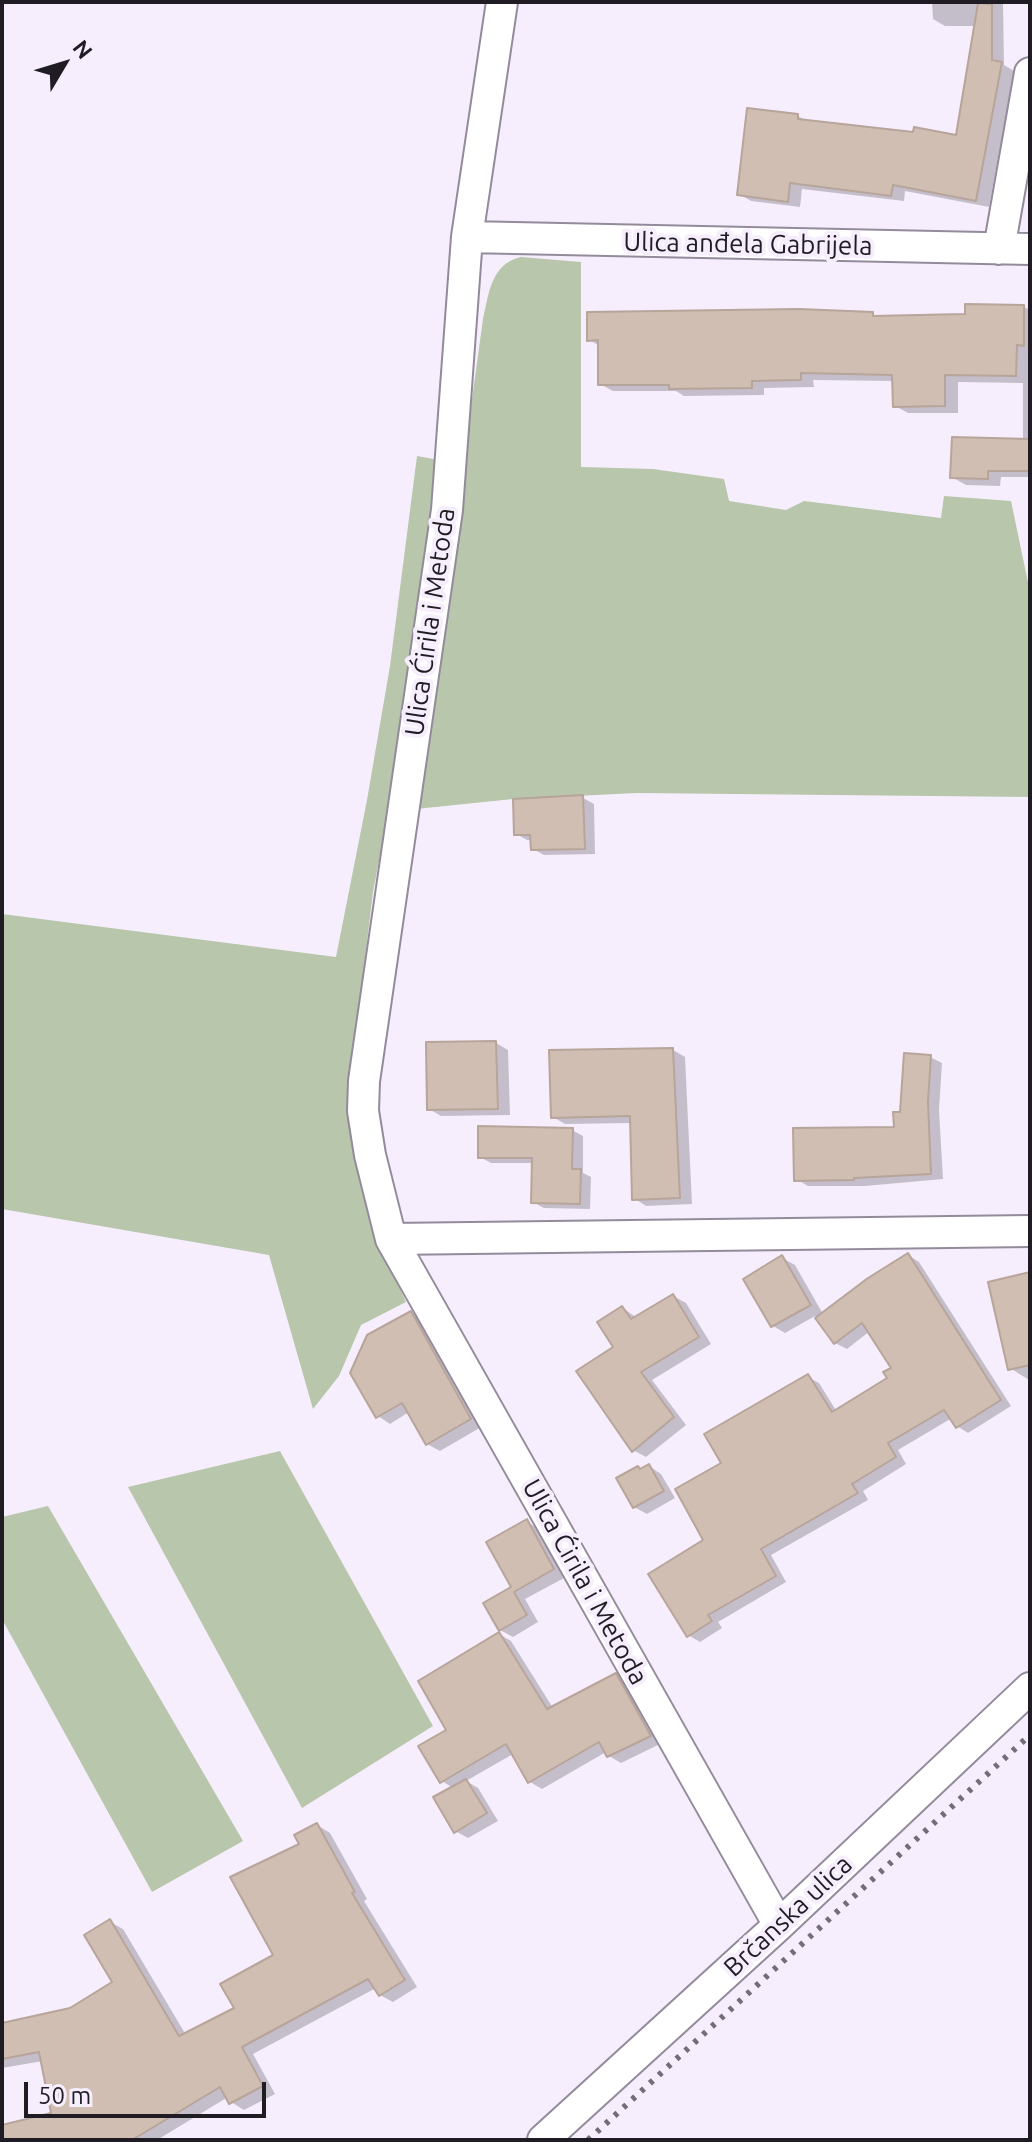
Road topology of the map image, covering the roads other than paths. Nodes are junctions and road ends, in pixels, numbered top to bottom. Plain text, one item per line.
1 (502, 2) edge
2 (1030, 73) edge
3 (467, 237) junction
4 (999, 249) junction
5 (1030, 249) edge
6 (1030, 1231) edge
7 (391, 1239) junction
8 (1030, 1688) edge
9 (779, 1925) junction
10 (543, 2140) edge

1 - 3 street, Ulica Ćirila i Metoda
2 - 4 street
3 - 4 street, Ulica anđela Gabrijela
3 - 7 street, Ulica Ćirila i Metoda
4 - 5 street, Ulica anđela Gabrijela
6 - 7 street
7 - 9 street, Ulica Ćirila i Metoda
8 - 9 street, Brčanska ulica
9 - 10 street, Brčanska ulica

